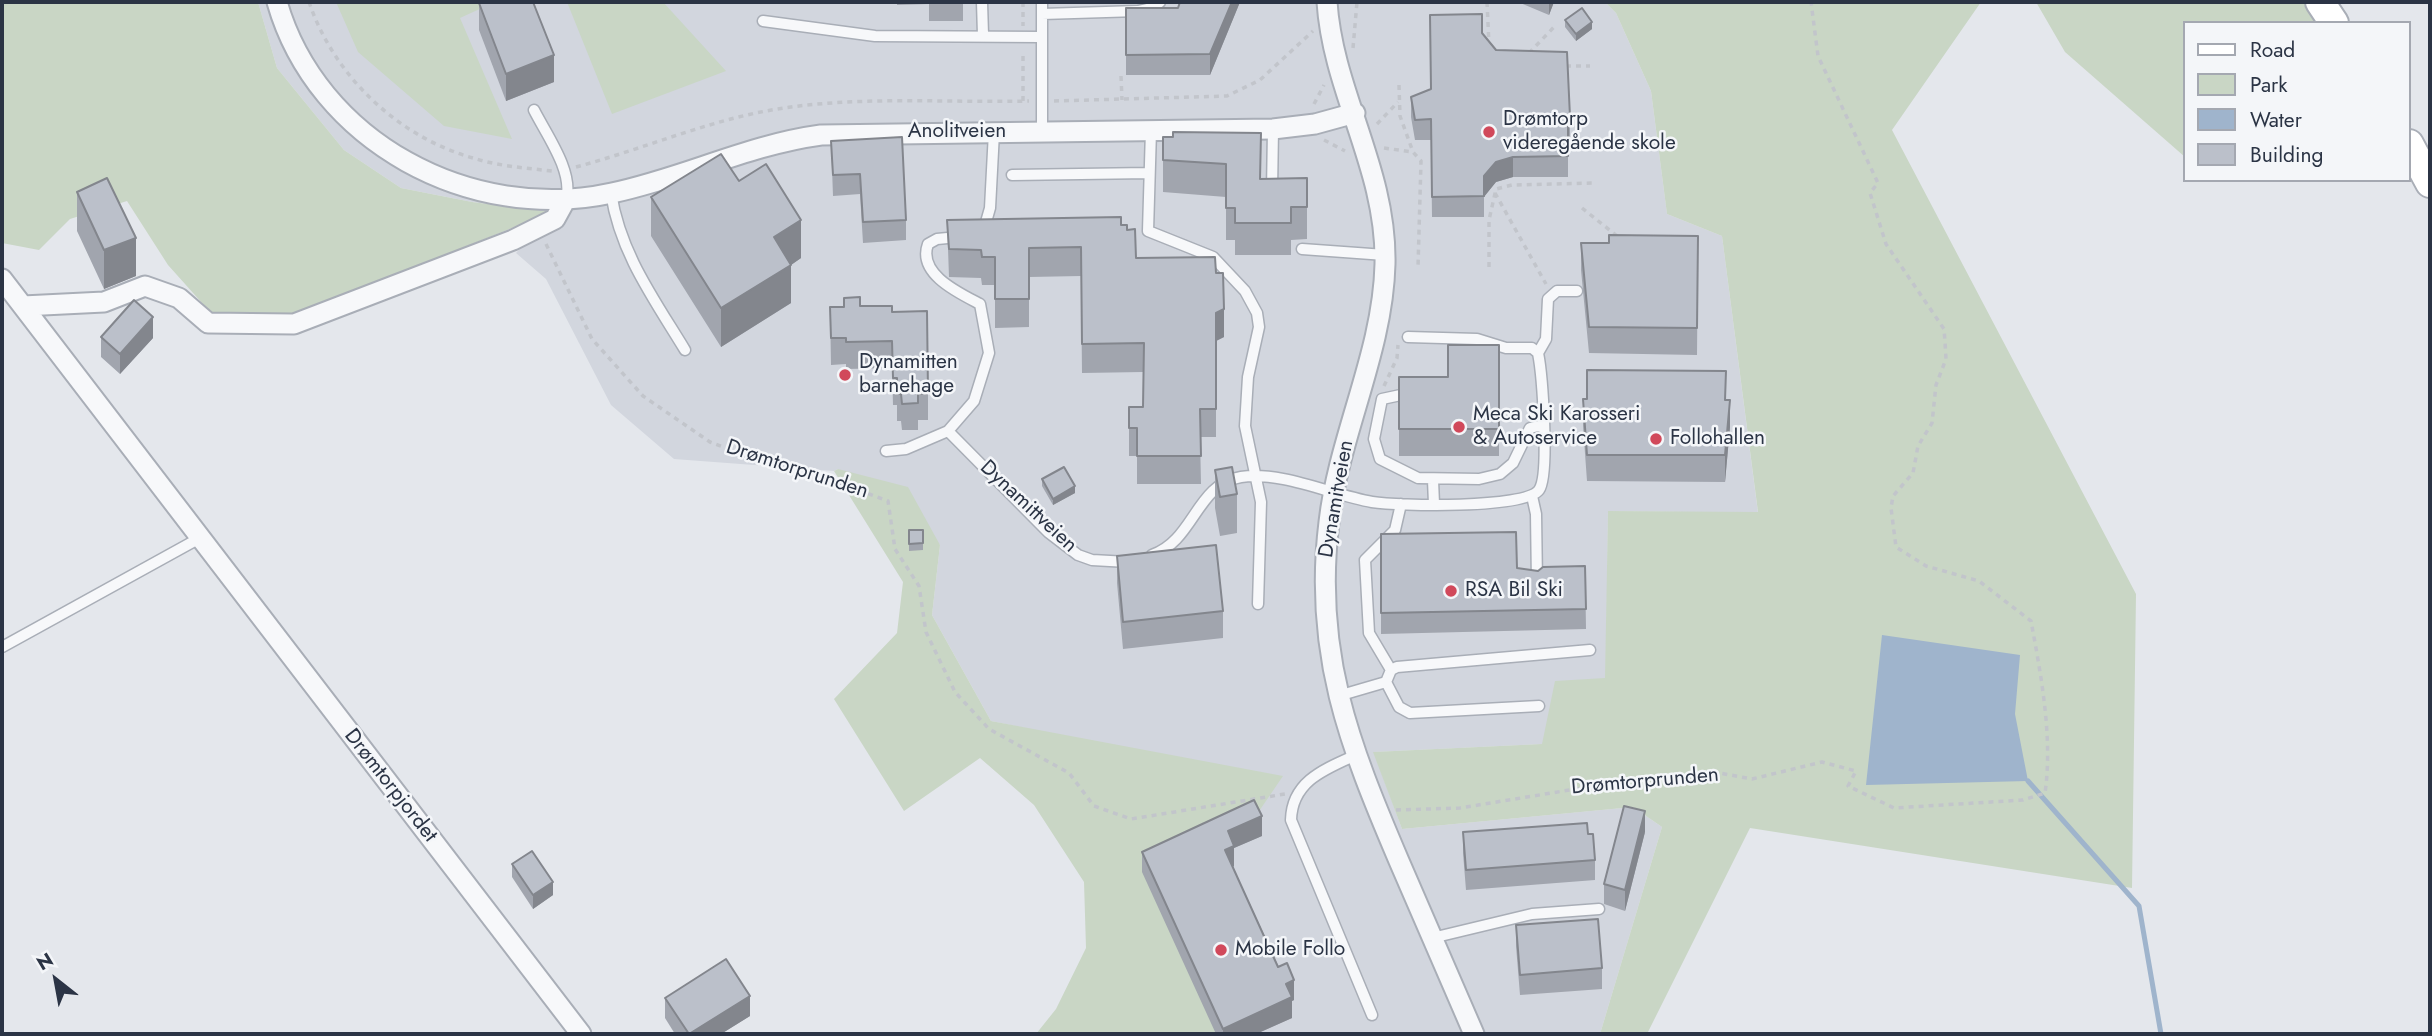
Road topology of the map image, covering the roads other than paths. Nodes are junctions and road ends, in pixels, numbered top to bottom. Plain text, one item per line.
1 (277, 2) edge
2 (982, 2) edge
3 (1042, 2) edge
4 (1160, 2) edge
5 (1327, 2) edge
6 (2320, 2) edge
7 (1042, 14) junction
8 (763, 21) dead end
9 (2333, 21) edge
10 (983, 34) junction
11 (1040, 37) junction
12 (534, 110) dead end
13 (1354, 113) junction
14 (1273, 129) junction
15 (1151, 130) junction
16 (1042, 131) junction
17 (994, 132) junction
18 (2411, 148) edge
19 (1149, 173) junction
20 (1012, 174) dead end
21 (2430, 183) edge
22 (611, 193) junction
23 (566, 199) junction
24 (1272, 202) edge
25 (986, 225) junction
26 (1000, 226) edge
27 (1134, 230) edge
28 (1148, 231) junction
29 (977, 236) edge
30 (963, 237) edge
31 (1302, 249) dead end
32 (1385, 255) junction
33 (2, 279) edge
34 (1577, 291) dead end
35 (23, 306) junction
36 (1403, 337) road end
37 (685, 350) dead end
38 (1538, 353) junction
39 (1424, 391) edge
40 (1544, 425) junction
41 (948, 431) junction
42 (886, 451) dead end
43 (1258, 477) junction
44 (1433, 480) junction
45 (1334, 490) junction
46 (1532, 496) junction
47 (1434, 504) junction
48 (1401, 505) junction
49 (198, 538) junction
50 (1537, 584) edge
51 (1258, 604) dead end
52 (2, 648) edge
53 (1590, 650) dead end
54 (1391, 670) junction
55 (1385, 682) junction
56 (1338, 696) junction
57 (1539, 706) dead end
58 (1356, 755) junction
59 (1599, 909) dead end
60 (1432, 938) junction
61 (1372, 1015) dead end
62 (581, 1034) edge
63 (1474, 1034) edge

1 - 23 street, Anolitveien
2 - 10 lane
3 - 7 lane
4 - 7 lane
5 - 13 street, Dynamitveien
6 - 9 main road
7 - 11 lane
8 - 10 lane
10 - 11 lane
11 - 16 lane
12 - 23 lane
13 - 14 street, Anolitveien
13 - 32 street, Dynamitveien
14 - 15 street, Anolitveien
14 - 24 lane
15 - 16 street, Anolitveien
15 - 19 lane
16 - 17 street, Anolitveien
17 - 22 street, Anolitveien
17 - 25 lane
18 - 21 main road
19 - 20 lane
19 - 28 lane
22 - 23 street, Anolitveien
22 - 37 lane
23 - 35 street
25 - 26 lane
25 - 29 lane
27 - 28 lane
28 - 43 lane
30 - 41 lane
31 - 32 lane
32 - 45 street, Dynamitveien
33 - 35 street, Drømtorpjordet
34 - 38 lane
35 - 49 street, Drømtorpjordet
36 - 38 lane
38 - 40 lane
39 - 44 lane
40 - 44 lane
40 - 46 lane
41 - 42 lane
41 - 43 lane, Dynamittveien
43 - 45 lane, Dynamittveien
43 - 51 lane
44 - 47 lane
45 - 48 lane, Dynamittveien
45 - 56 street, Dynamitveien
46 - 47 lane, Dynamittveien
46 - 50 lane
47 - 48 lane, Dynamittveien
48 - 54 lane
49 - 52 lane
49 - 62 street, Drømtorpjordet
53 - 54 lane
54 - 55 lane
55 - 56 lane
55 - 57 lane
56 - 58 street, Dynamitveien
58 - 60 street, Dynamitveien
58 - 61 lane
59 - 60 lane
60 - 63 street, Dynamitveien

